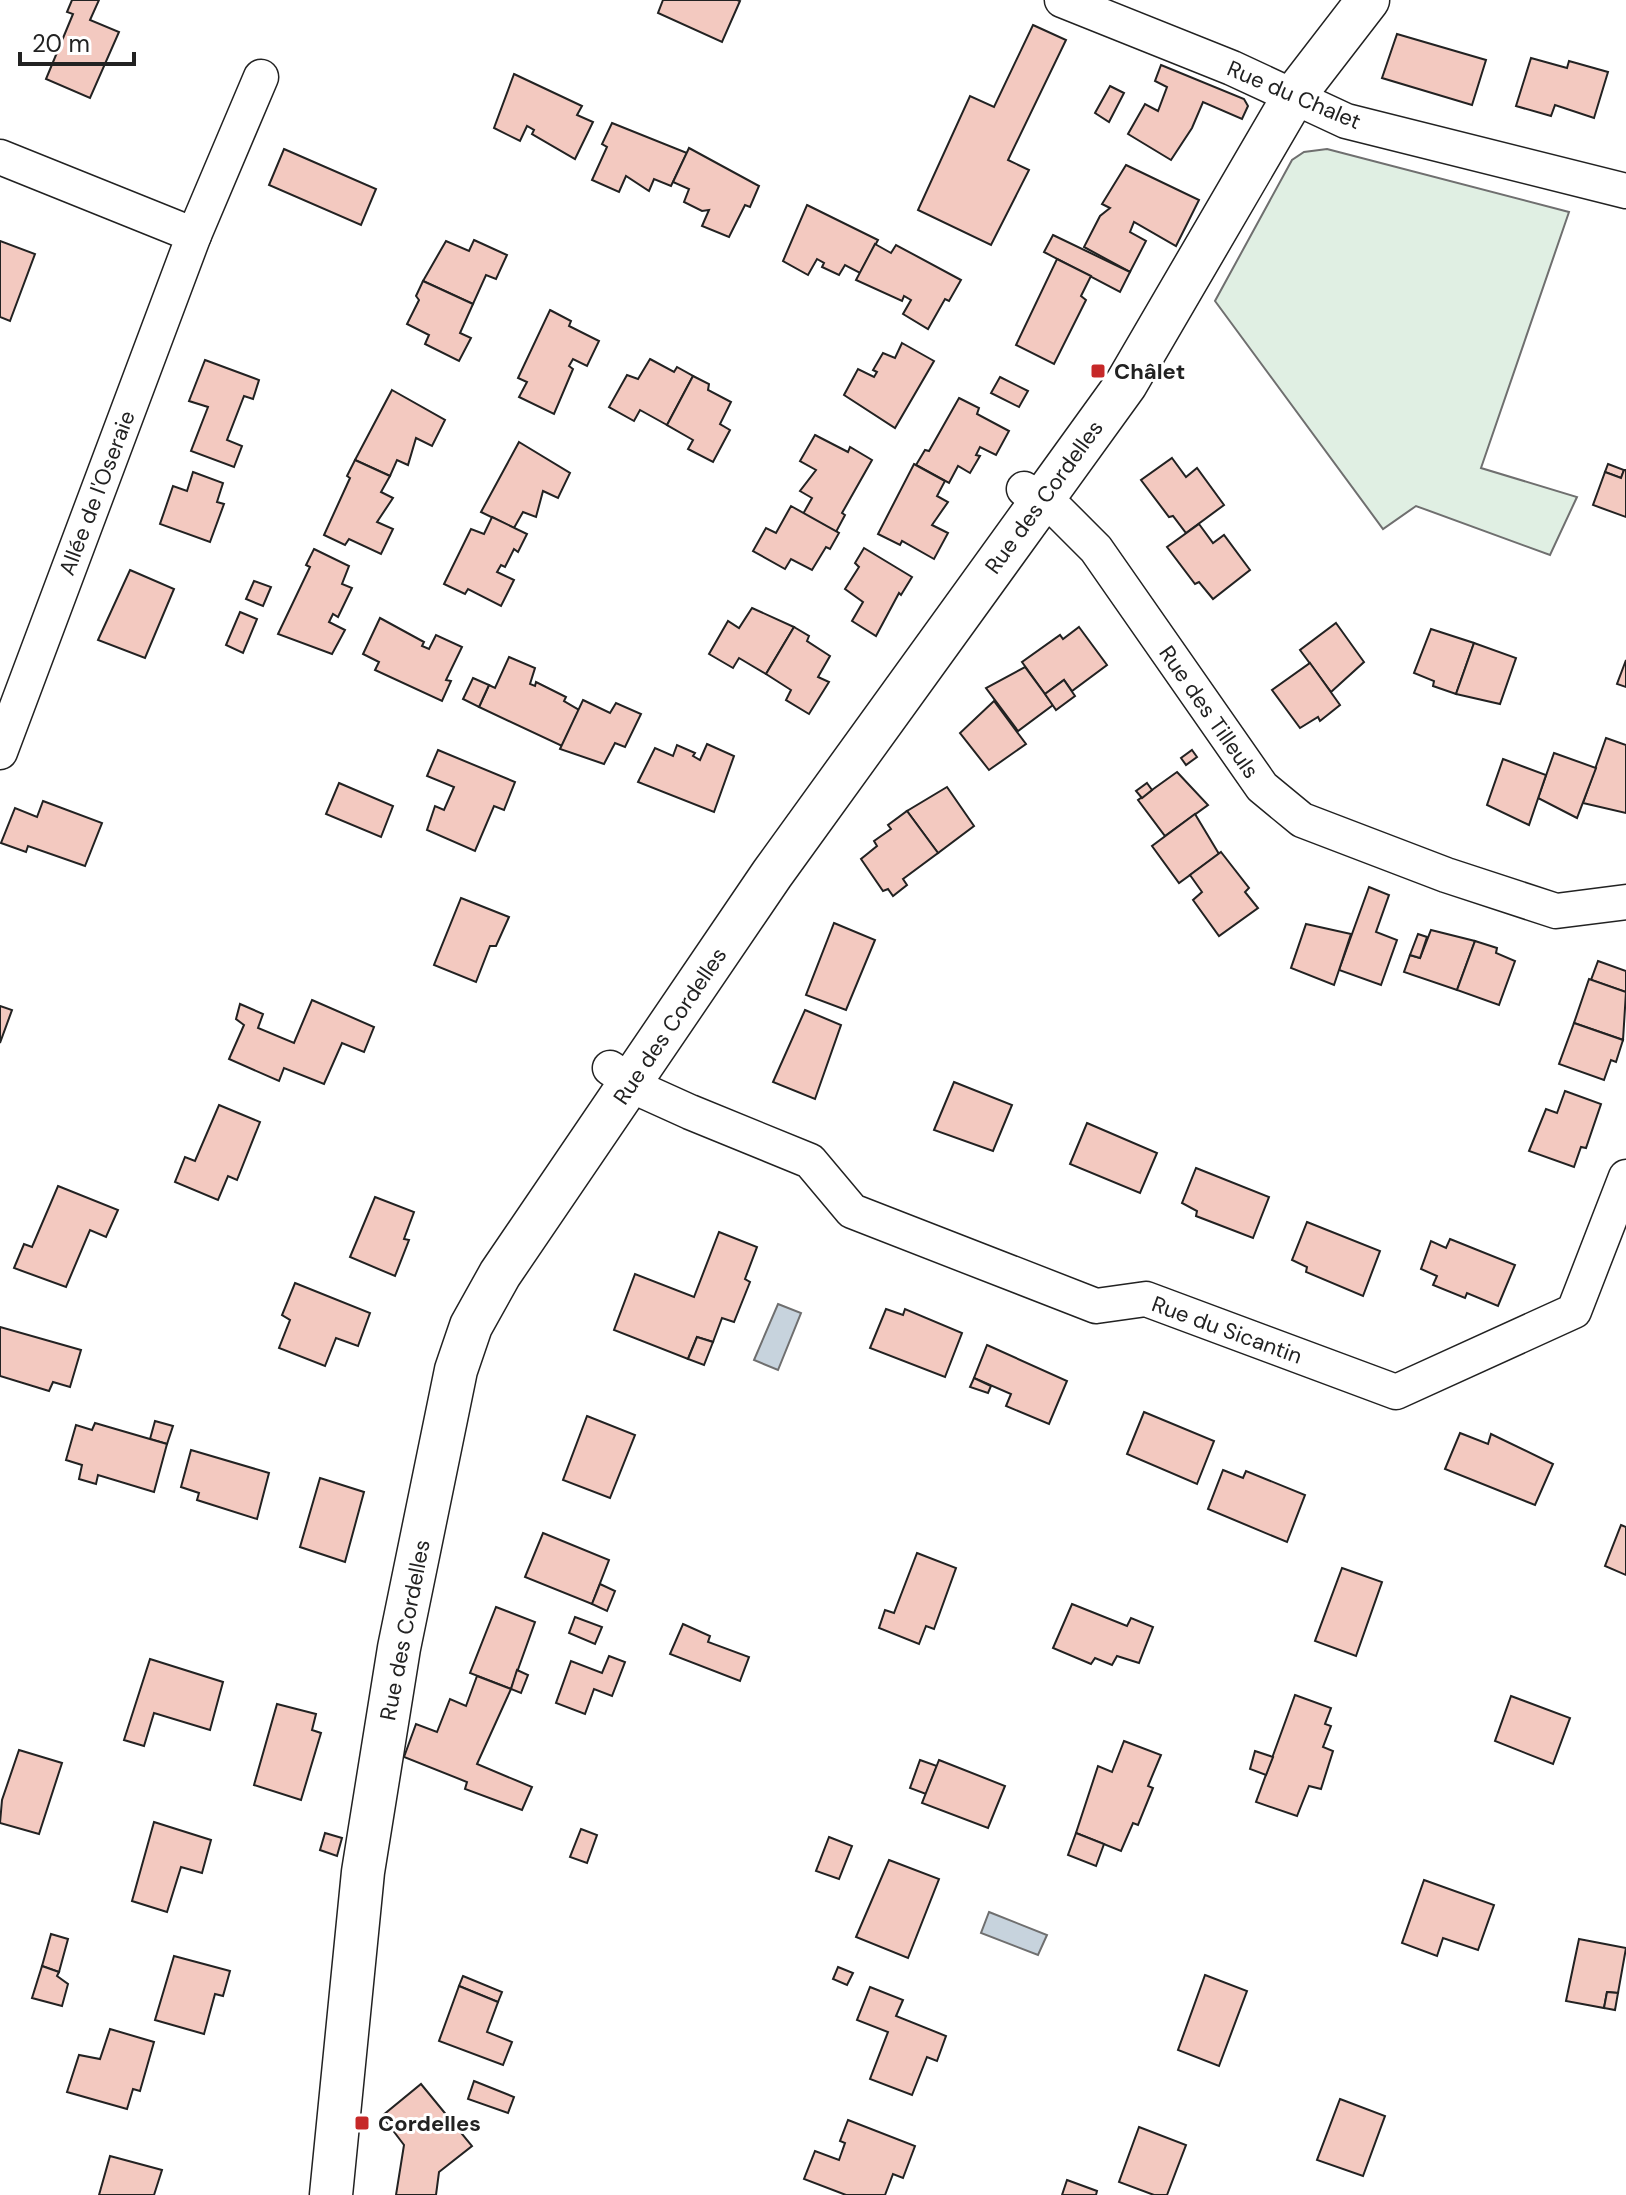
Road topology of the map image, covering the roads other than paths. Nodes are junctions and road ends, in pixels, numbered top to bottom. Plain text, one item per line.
1 (1062, 0) edge
2 (1368, 0) edge
3 (261, 77) dead end
4 (1294, 96) junction
5 (0, 157) edge
6 (1626, 191) edge
7 (194, 235) junction
8 (1034, 494) junction
9 (0, 752) edge
10 (1626, 902) edge
11 (620, 1075) junction
12 (1621, 1190) edge
13 (331, 2195) edge

1 - 4 street, Rue du Chalet
2 - 4 street, Rue des Cordelles
3 - 7 street, Allée de l'Oseraie
4 - 6 street, Rue du Chalet
4 - 8 street, Rue des Cordelles
5 - 7 street
7 - 9 street, Allée de l'Oseraie
8 - 10 street, Rue des Tilleuls
8 - 11 street, Rue des Cordelles
11 - 12 street, Rue du Sicantin
11 - 13 street, Rue des Cordelles

